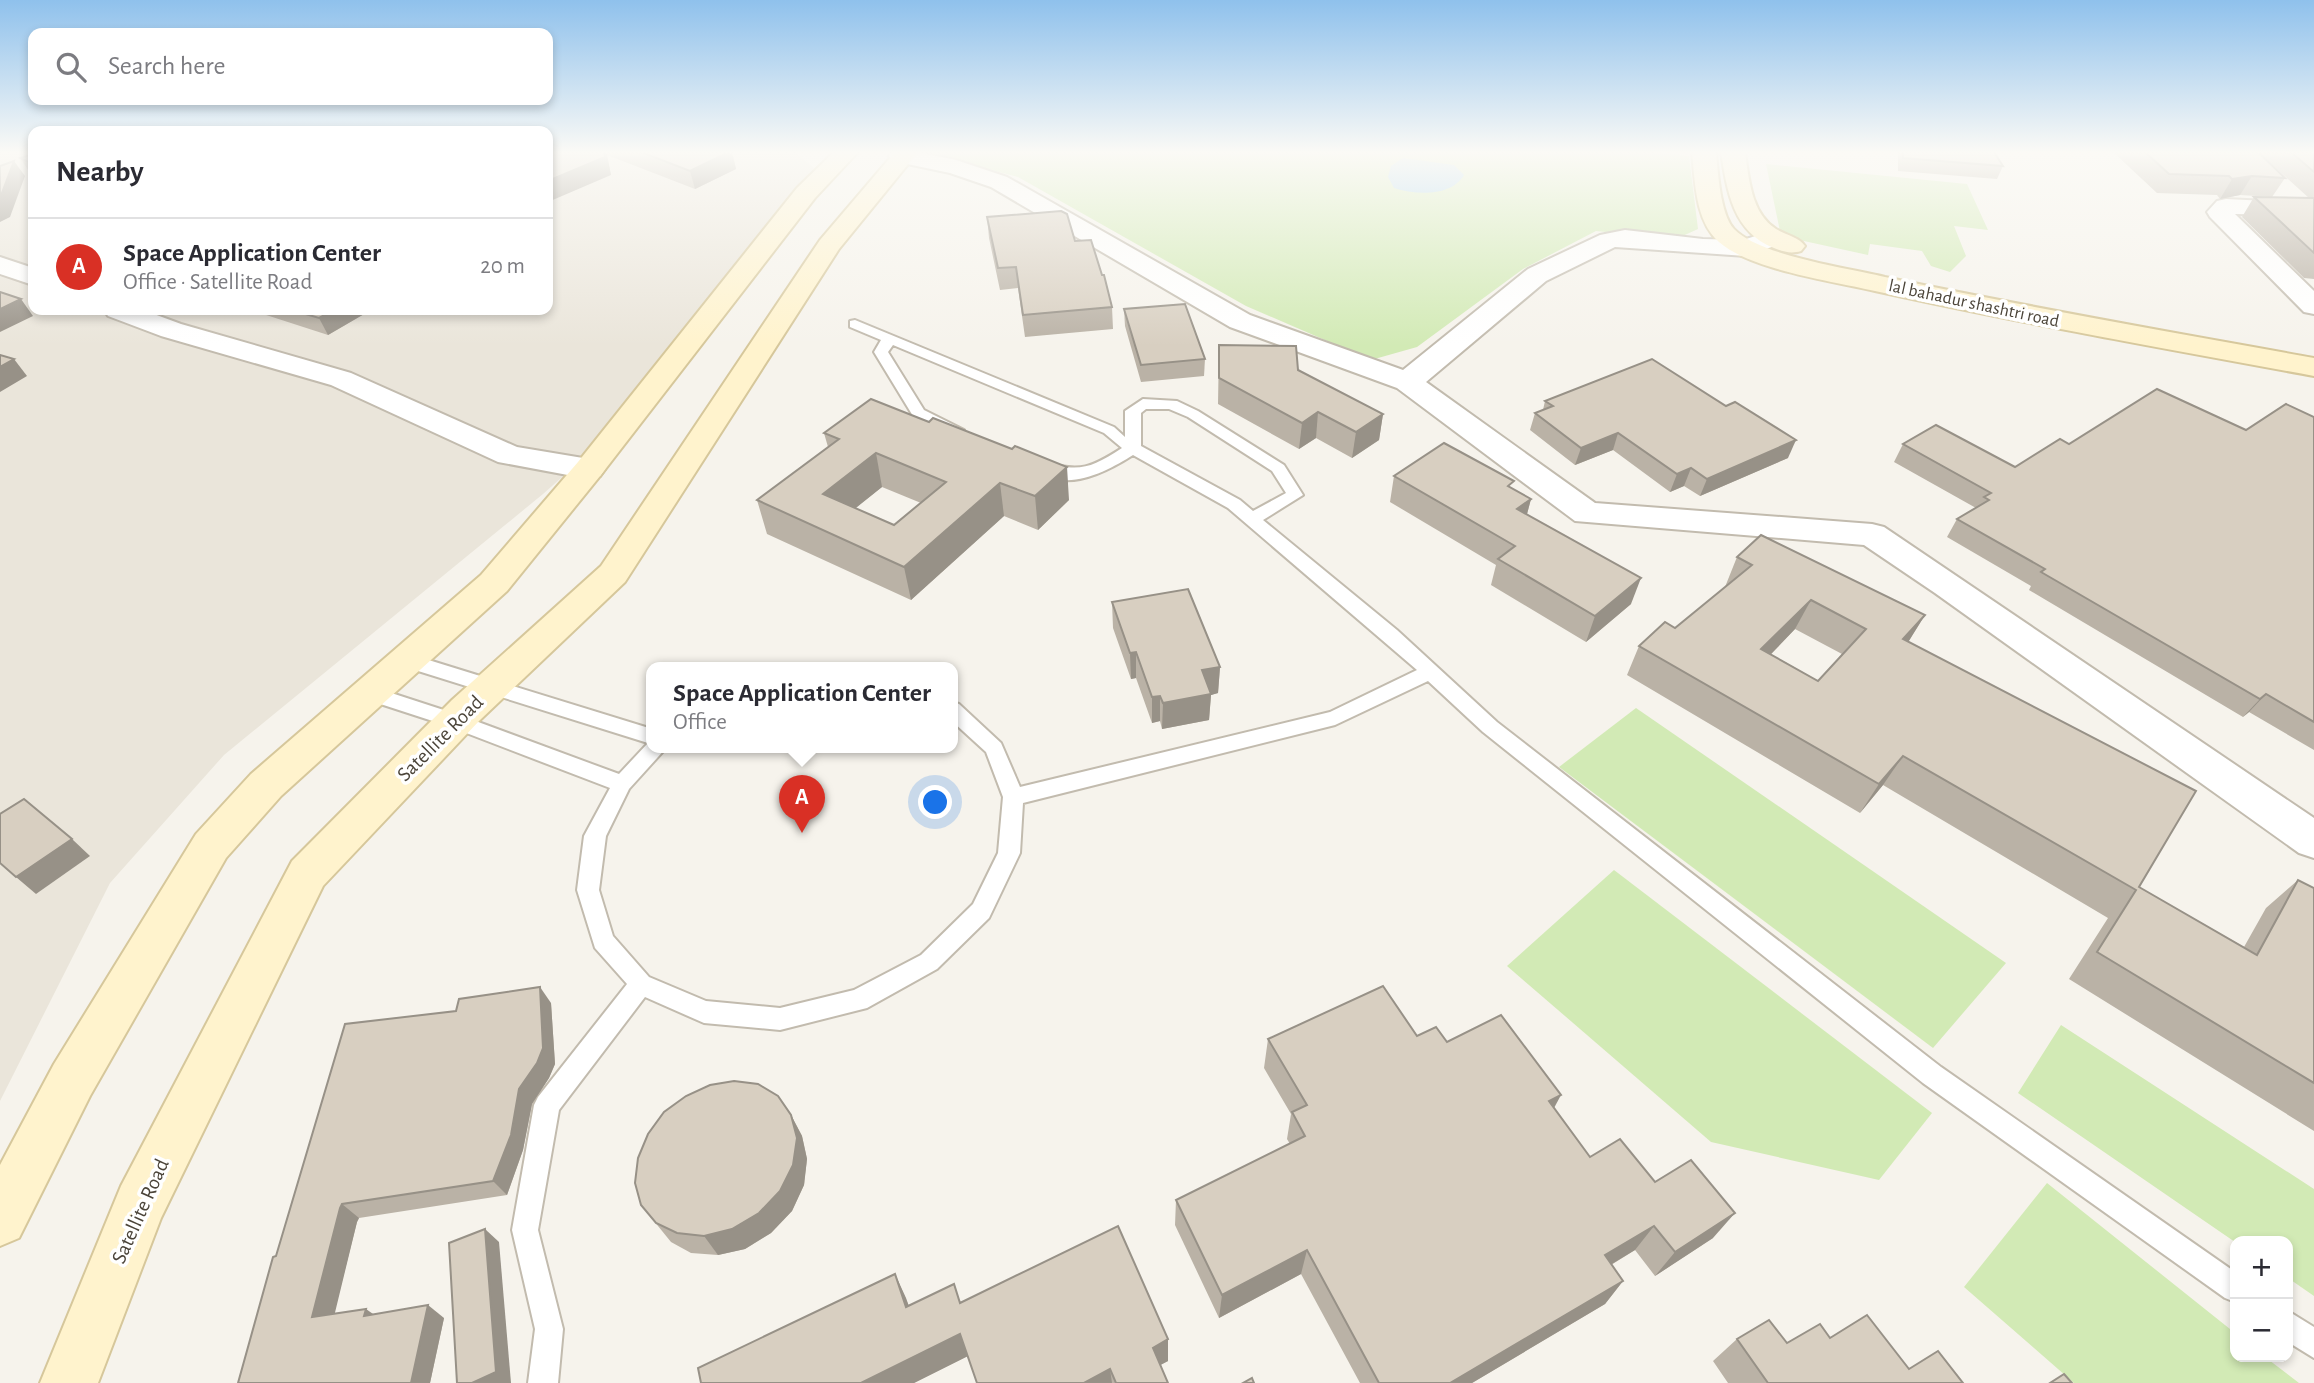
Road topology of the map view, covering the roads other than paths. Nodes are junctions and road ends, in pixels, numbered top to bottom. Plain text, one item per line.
1 (787, 217) edge
2 (852, 217) edge
3 (1059, 217) edge
4 (1717, 217) edge
5 (1750, 217) edge
6 (2224, 217) edge
7 (1758, 244) junction
8 (0, 265) edge
9 (28, 275) edge
10 (2314, 306) edge
11 (131, 315) edge
12 (855, 324) dead end
13 (890, 338) junction
14 (2314, 355) edge
15 (2314, 367) edge
16 (1407, 382) junction
17 (966, 434) edge
18 (1133, 448) junction
19 (1025, 459) edge
20 (589, 469) junction
21 (1252, 519) junction
22 (406, 660) junction
23 (1430, 672) junction
24 (491, 687) junction
25 (369, 693) junction
26 (958, 714) edge
27 (455, 721) junction
28 (646, 735) edge
29 (651, 753) edge
30 (622, 785) junction
31 (1013, 797) junction
32 (2314, 841) edge
33 (641, 984) junction
34 (0, 1219) edge
35 (2230, 1284) edge
36 (2293, 1329) edge
37 (2314, 1344) edge
38 (69, 1383) edge
39 (543, 1383) edge

1 - 20 main road
2 - 24 main road, Satellite Road
3 - 16 street
4 - 7 main road, lal bahadur shashtri road
5 - 7 main road
6 - 10 street
7 - 14 main road
7 - 15 main road, lal bahadur shashtri road
7 - 16 street
8 - 9 street
11 - 20 street
12 - 13 lane
13 - 17 lane
13 - 18 lane
16 - 32 street
18 - 19 lane
18 - 21 lane
18 - 21 lane
20 - 22 main road
21 - 23 lane
22 - 24 lane
22 - 25 main road
23 - 31 lane
23 - 35 lane
24 - 27 main road, Satellite Road
24 - 28 lane
25 - 27 lane
25 - 34 main road
26 - 31 lane
27 - 30 lane
27 - 38 main road, Satellite Road
29 - 30 lane
30 - 33 lane
31 - 33 lane
33 - 39 lane
36 - 37 lane

